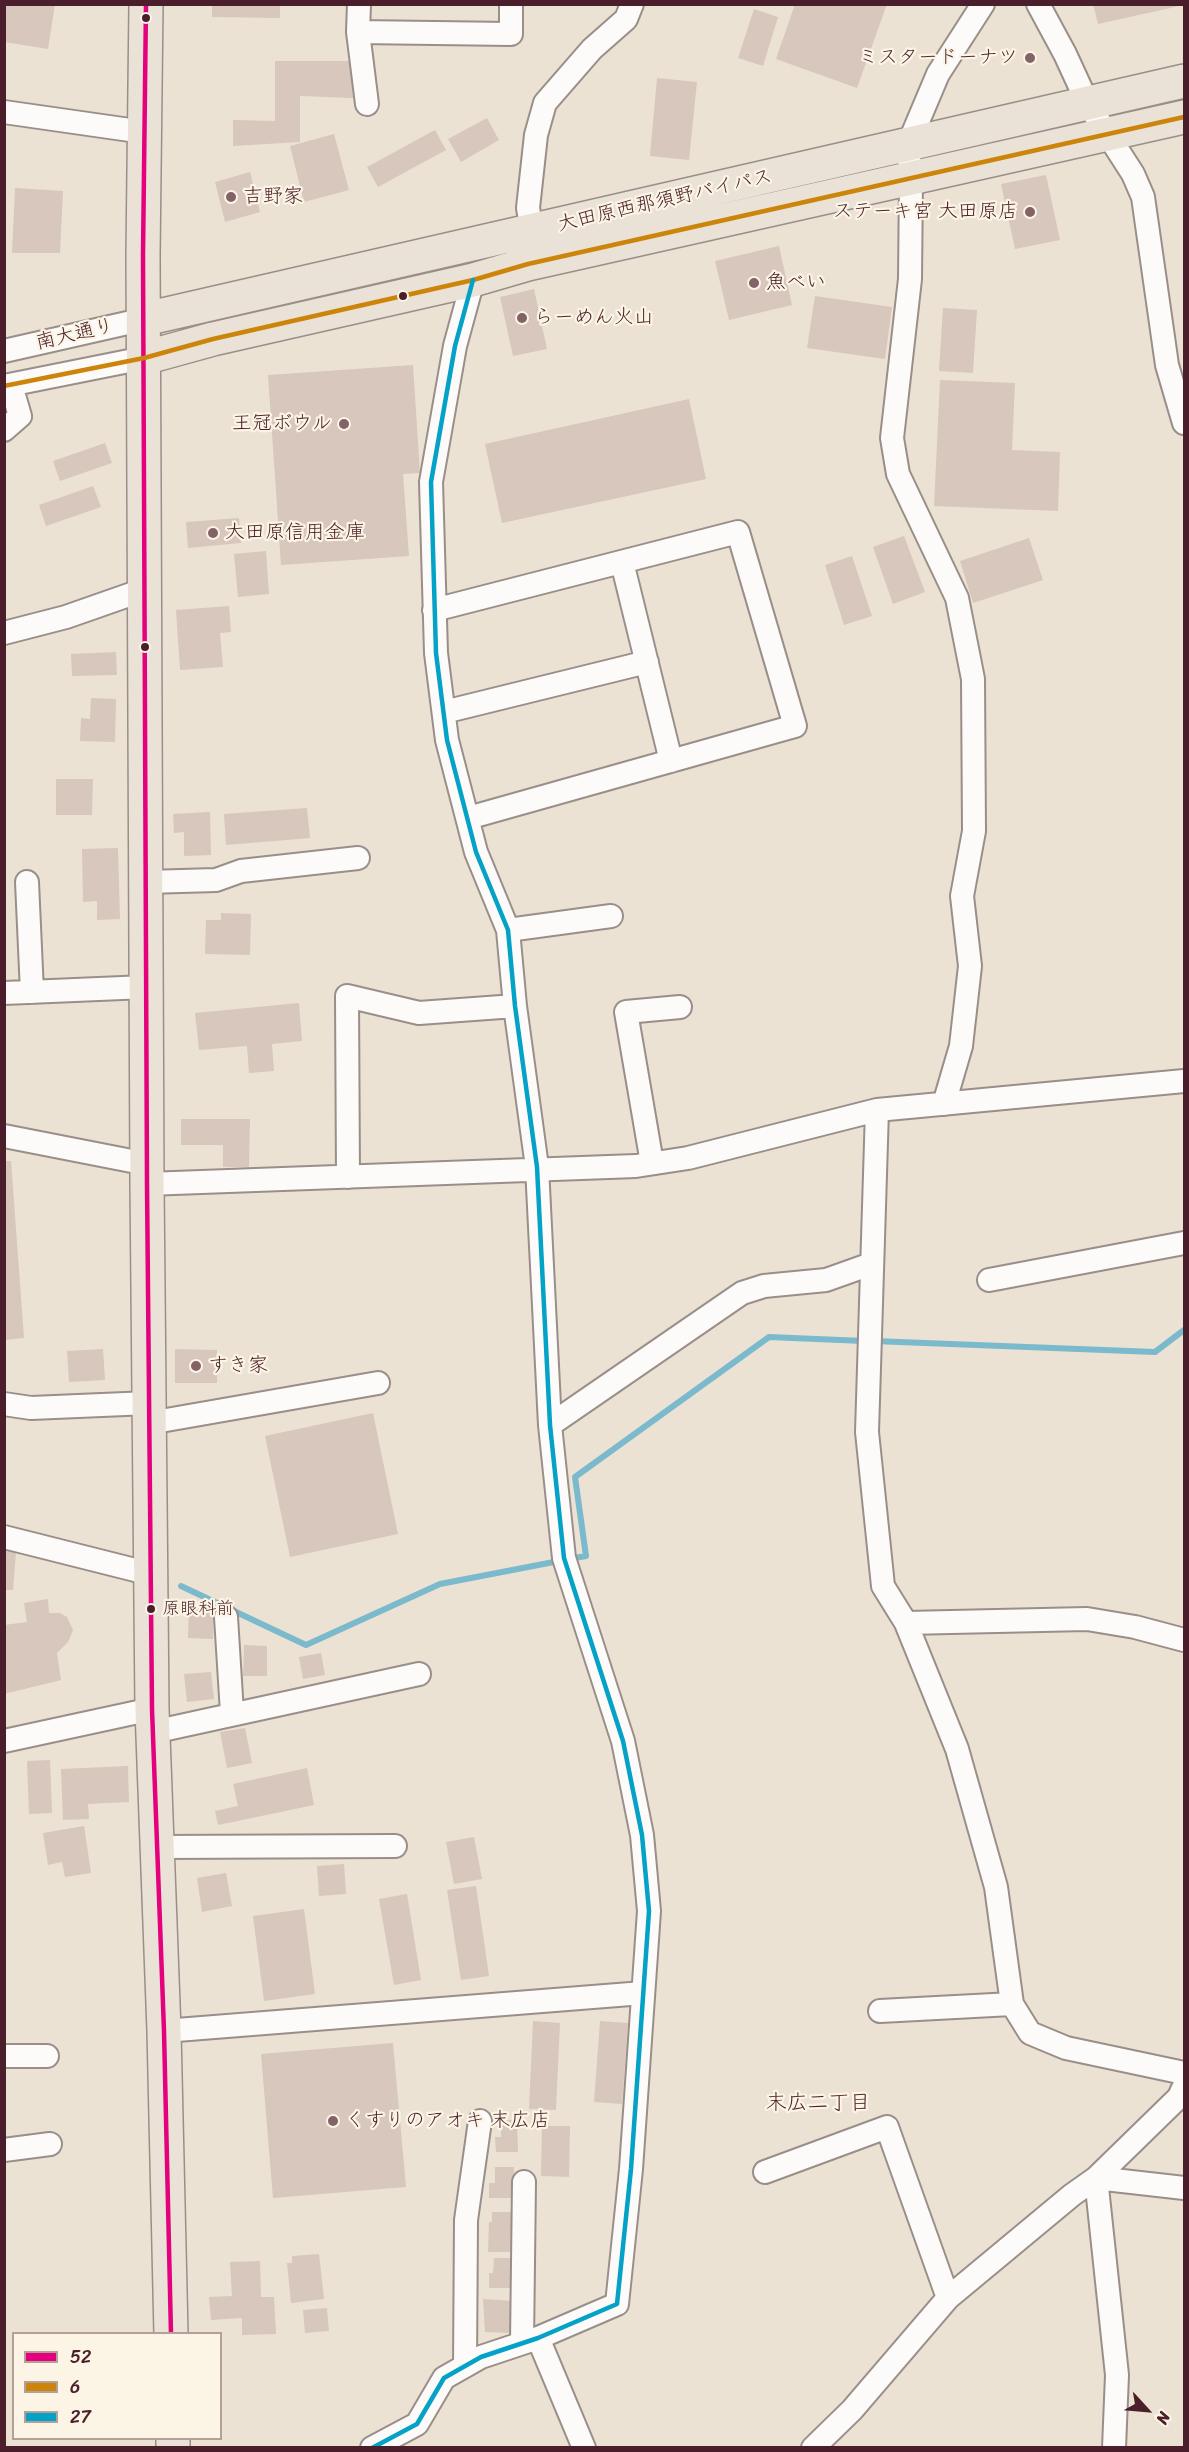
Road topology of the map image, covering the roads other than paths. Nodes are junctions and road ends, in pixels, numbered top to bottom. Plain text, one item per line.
1 (146, 4) edge
2 (359, 4) edge
3 (511, 4) edge
4 (632, 4) edge
5 (983, 4) edge
6 (1038, 4) edge
7 (358, 32) junction
8 (1185, 81) edge
9 (367, 104) dead end
10 (1088, 104) junction
11 (4, 112) edge
12 (1185, 117) edge
13 (144, 132) junction
14 (1107, 135) junction
15 (908, 145) junction
16 (911, 179) junction
17 (532, 231) junction
18 (473, 280) junction
19 (145, 319) junction
20 (4, 351) edge
21 (144, 358) junction
22 (8, 385) edge
23 (1185, 423) edge
24 (4, 430) edge
25 (622, 562) junction
26 (146, 589) junction
27 (434, 610) junction
28 (4, 633) edge
29 (647, 662) junction
30 (444, 712) junction
31 (671, 761) junction
32 (468, 818) junction
33 (358, 858) dead end
34 (27, 882) dead end
35 (146, 882) junction
36 (611, 916) dead end
37 (508, 930) junction
38 (146, 987) junction
39 (32, 992) junction
40 (4, 993) edge
41 (515, 1006) junction
42 (680, 1007) dead end
43 (1185, 1081) edge
44 (944, 1104) junction
45 (878, 1110) junction
46 (4, 1136) edge
47 (652, 1163) junction
48 (537, 1167) junction
49 (147, 1174) junction
50 (348, 1177) junction
51 (1185, 1243) edge
52 (872, 1264) junction
53 (989, 1280) dead end
54 (378, 1383) dead end
55 (4, 1404) edge
56 (149, 1413) junction
57 (550, 1425) junction
58 (4, 1537) edge
59 (151, 1574) junction
60 (226, 1617) dead end
61 (906, 1623) junction
62 (1185, 1640) edge
63 (419, 1674) dead end
64 (232, 1713) junction
65 (153, 1721) junction
66 (4, 1741) edge
67 (395, 1846) dead end
68 (157, 1847) junction
69 (643, 1993) junction
70 (1012, 2004) junction
71 (880, 2012) dead end
72 (164, 2031) junction
73 (4, 2056) edge
74 (47, 2056) dead end
75 (1185, 2073) edge
76 (1185, 2086) edge
77 (480, 2121) dead end
78 (50, 2144) dead end
79 (4, 2150) edge
80 (765, 2172) dead end
81 (1096, 2178) junction
82 (524, 2182) dead end
83 (1185, 2188) edge
84 (948, 2298) junction
85 (171, 2332) edge
86 (530, 2341) junction
87 (465, 2366) junction
88 (372, 2448) edge
89 (584, 2448) edge
90 (813, 2448) edge
91 (1114, 2448) edge

1 - 13 highway
2 - 7 street
3 - 7 street
4 - 17 street
5 - 15 street
6 - 10 street
7 - 9 street
8 - 10 highway, 大田原西那須野バイパス
10 - 14 street
10 - 15 highway, 大田原西那須野バイパス
11 - 13 street
12 - 14 highway, 大田原西那須野バイパス
13 - 19 highway
14 - 16 highway, 大田原西那須野バイパス
14 - 23 street
15 - 16 street
15 - 17 highway, 大田原西那須野バイパス
16 - 18 highway, 大田原西那須野バイパス
16 - 44 street
17 - 19 highway, 大田原西那須野バイパス
18 - 21 highway, 大田原西那須野バイパス
18 - 27 street
19 - 20 street, 南大通り
19 - 21 highway
21 - 22 street, 南大通り
21 - 26 highway
22 - 24 street
25 - 27 street
25 - 29 street
25 - 31 street
26 - 28 street
26 - 35 highway
27 - 30 street
29 - 30 street
29 - 31 street
30 - 32 street
31 - 32 street
32 - 37 street
33 - 35 street
34 - 39 street
35 - 38 highway
36 - 37 street
37 - 41 street
38 - 39 street
38 - 49 highway
39 - 40 street
41 - 48 street
41 - 50 street
42 - 47 street
43 - 44 street
44 - 45 street
45 - 47 street
45 - 52 street
46 - 49 street
47 - 48 street
48 - 50 street
48 - 57 street
49 - 50 street
49 - 56 highway
51 - 53 street
52 - 57 street
52 - 61 street
54 - 56 street
55 - 56 street
56 - 59 highway
57 - 69 street
58 - 59 street
59 - 65 highway
60 - 64 street
61 - 62 street
61 - 70 street
63 - 64 street
64 - 65 street
65 - 66 street
65 - 68 highway
67 - 68 street
68 - 72 highway
69 - 72 street
69 - 86 street
70 - 71 street
70 - 75 street
72 - 85 highway
73 - 74 street
76 - 81 street
77 - 87 street
78 - 79 street
80 - 84 street
81 - 83 street
81 - 84 street
81 - 91 street
82 - 86 street
84 - 90 street
86 - 87 street
86 - 89 street
87 - 88 street

